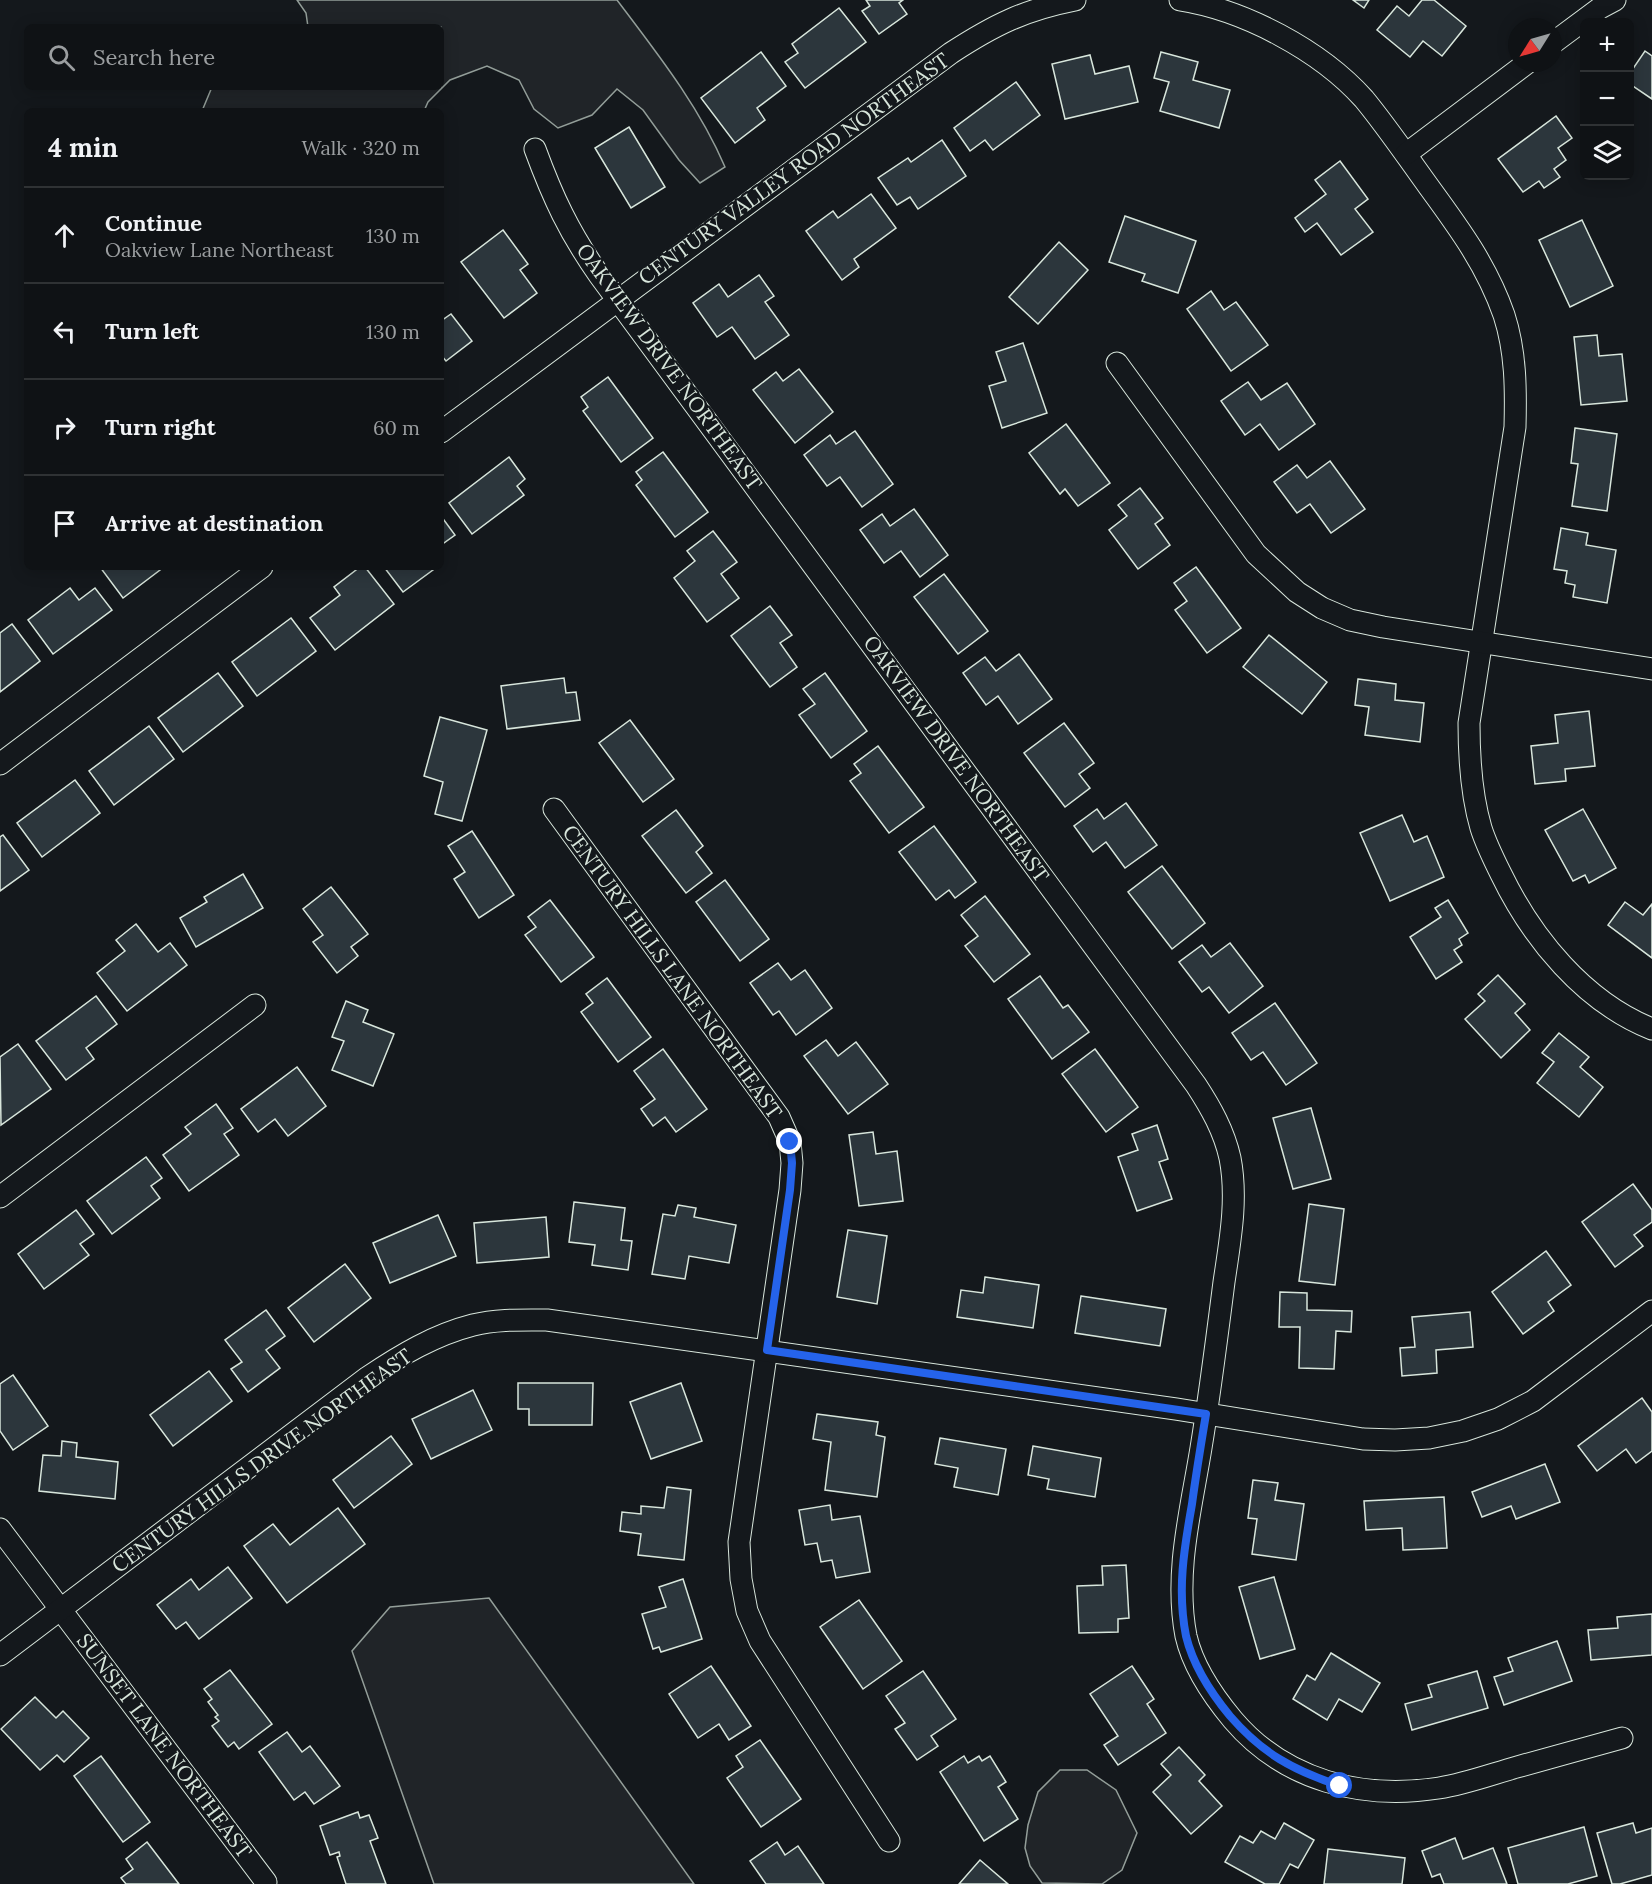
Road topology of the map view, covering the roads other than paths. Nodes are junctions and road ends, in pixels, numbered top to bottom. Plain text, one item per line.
1 (1075, 0) edge
2 (1179, 0) edge
3 (1615, 0) edge
4 (1562, 37) edge
5 (1515, 72) edge
6 (536, 149) dead end
7 (1406, 154) junction
8 (618, 299) junction
9 (1117, 363) dead end
10 (444, 430) edge
11 (258, 570) edge
12 (1483, 643) junction
13 (1652, 669) edge
14 (0, 764) edge
15 (554, 809) dead end
16 (255, 1005) dead end
17 (1652, 1029) edge
18 (0, 1197) edge
19 (1652, 1311) edge
20 (767, 1350) junction
21 (1206, 1414) junction
22 (0, 1529) edge
23 (61, 1610) junction
24 (0, 1655) edge
25 (1622, 1738) dead end
26 (889, 1841) dead end
27 (266, 1882) dead end

1 - 8 street, CENTURY VALLEY ROAD NORTHEAST
2 - 7 street
3 - 4 street
5 - 7 street
6 - 8 street, OAKVIEW DRIVE NORTHEAST
7 - 12 street
8 - 10 street, CENTURY VALLEY ROAD NORTHEAST
8 - 21 street, OAKVIEW DRIVE NORTHEAST
9 - 12 street
11 - 14 street
12 - 13 street
12 - 17 street
15 - 20 street, CENTURY HILLS LANE NORTHEAST
16 - 18 street
19 - 21 street, CENTURY HILLS DRIVE NORTHEAST
20 - 21 street, CENTURY HILLS DRIVE NORTHEAST
20 - 23 street, CENTURY HILLS DRIVE NORTHEAST
20 - 26 street, CENTURY HILLS LANE NORTHEAST
21 - 25 street, OAKVIEW DRIVE NORTHEAST
22 - 23 street, SUNSET LANE NORTHEAST
23 - 24 street, CENTURY HILLS DRIVE NORTHEAST
23 - 27 street, SUNSET LANE NORTHEAST

